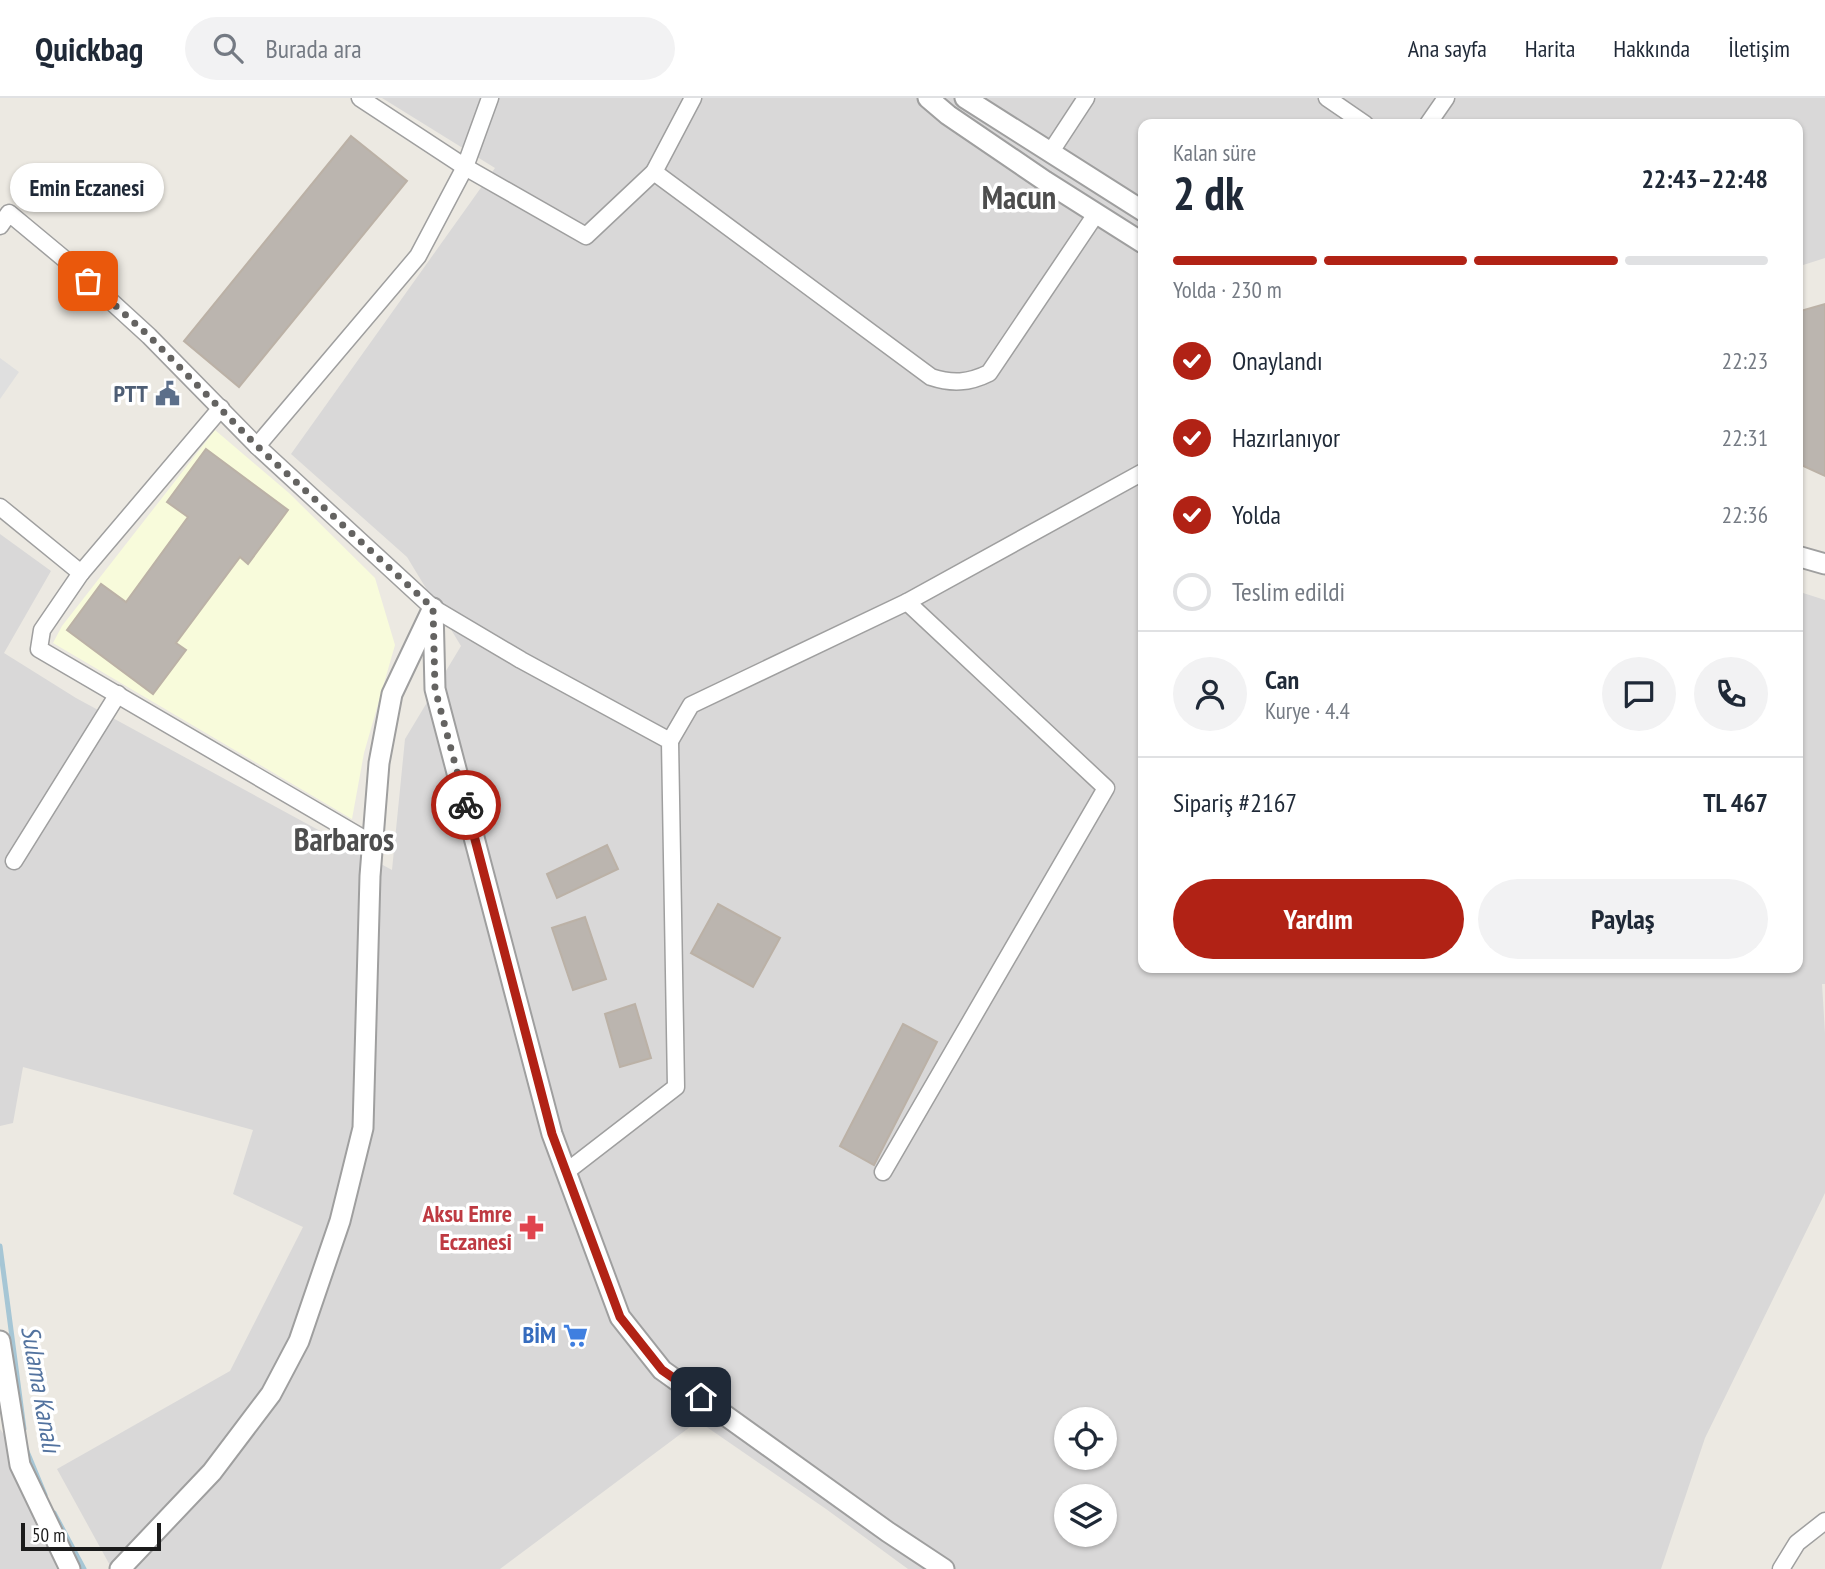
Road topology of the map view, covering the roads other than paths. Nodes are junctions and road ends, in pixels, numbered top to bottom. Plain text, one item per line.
1 (360, 98) edge
2 (490, 98) edge
3 (693, 98) edge
4 (928, 98) edge
5 (965, 98) edge
6 (1086, 98) edge
7 (1327, 98) edge
8 (1446, 98) edge
9 (1358, 119) edge
10 (1431, 119) edge
11 (1050, 153) junction
12 (465, 167) junction
13 (654, 172) junction
14 (1138, 208) edge
15 (1096, 214) junction
16 (0, 226) edge
17 (1138, 240) edge
18 (221, 408) junction
19 (257, 446) junction
20 (1138, 475) edge
21 (0, 507) edge
22 (1803, 556) edge
23 (1823, 558) edge
24 (81, 573) junction
25 (907, 602) junction
26 (433, 608) junction
27 (118, 694) junction
28 (670, 741) junction
29 (371, 843) junction
30 (14, 861) dead end
31 (566, 1172) junction
32 (883, 1172) dead end
33 (1, 1352) edge
34 (1825, 1521) edge
35 (70, 1569) edge
36 (120, 1569) edge
37 (944, 1569) edge
38 (1781, 1569) edge

1 - 12 street
2 - 12 street
3 - 13 street
4 - 15 street
5 - 11 street
6 - 11 street
7 - 9 street
8 - 10 street
11 - 14 street
12 - 13 street
12 - 19 street
13 - 15 street
15 - 17 street
16 - 18 street
18 - 19 street
18 - 24 street
19 - 26 street
20 - 25 street
21 - 24 street
22 - 23 street
24 - 27 street
25 - 28 street
25 - 32 street
26 - 28 street
26 - 29 street
26 - 31 street
27 - 29 street
27 - 30 street
28 - 31 street
29 - 36 street
31 - 37 street
33 - 35 street
34 - 38 street

